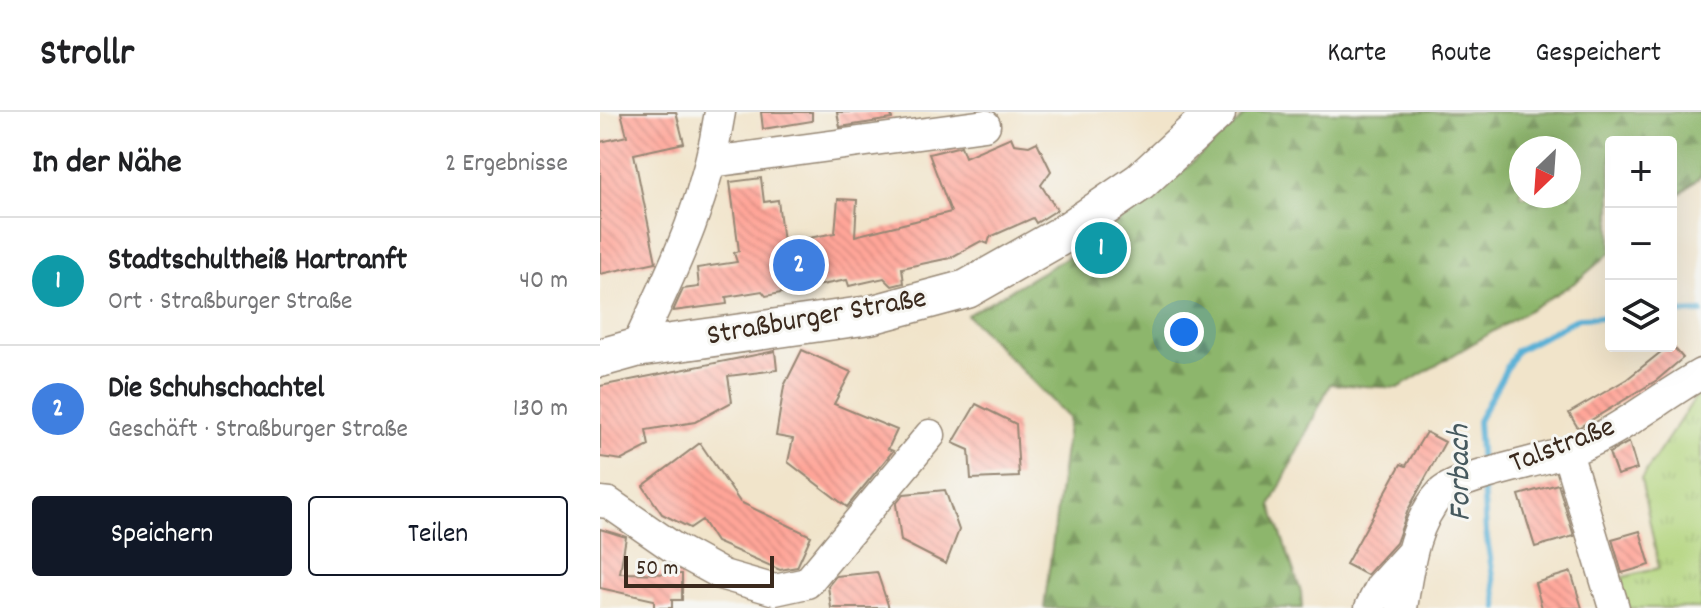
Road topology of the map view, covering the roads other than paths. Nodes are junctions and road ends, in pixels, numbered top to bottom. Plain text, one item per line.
1 (720, 112) edge
2 (1216, 112) edge
3 (985, 125) dead end
4 (712, 162) junction
5 (636, 348) junction
6 (600, 358) edge
7 (1701, 374) edge
8 (930, 435) dead end
9 (1567, 452) junction
10 (600, 502) edge
11 (1411, 553) junction
12 (1370, 608) edge
13 (1402, 608) edge
14 (1614, 608) edge

1 - 4 street
2 - 5 main road, Straßburger Straße
3 - 4 street
4 - 5 street
5 - 6 main road, Straßburger Straße
7 - 9 street, Talstraße
8 - 10 street
9 - 11 street, Talstraße
9 - 14 street
11 - 12 street
11 - 13 street, Talstraße

